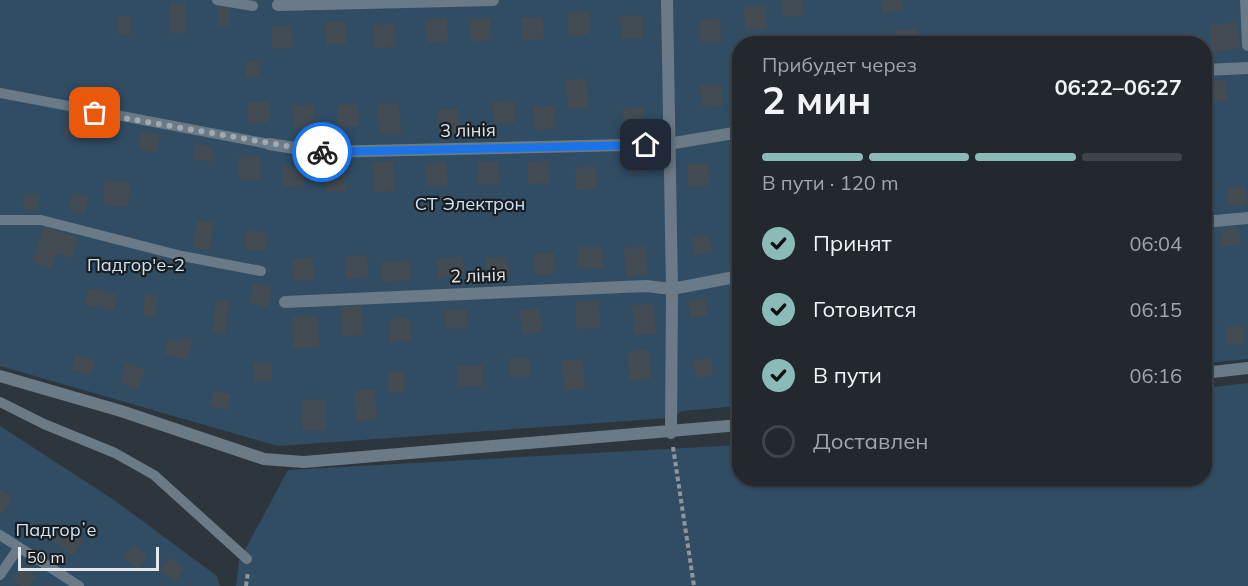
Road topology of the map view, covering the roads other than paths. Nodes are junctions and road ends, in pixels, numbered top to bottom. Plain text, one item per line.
1 (217, 0) edge
2 (494, 0) edge
3 (667, 0) edge
4 (1246, 0) edge
5 (278, 5) dead end
6 (254, 6) dead end
7 (1248, 45) edge
8 (1248, 68) edge
9 (1212, 70) edge
10 (0, 93) edge
11 (732, 133) edge
12 (269, 144) joint
13 (668, 144) junction
14 (1248, 218) edge
15 (0, 220) edge
16 (1212, 221) edge
17 (261, 271) dead end
18 (732, 278) edge
19 (672, 289) junction
20 (285, 302) dead end
21 (1248, 368) edge
22 (1212, 372) edge
23 (0, 376) edge
24 (0, 402) edge
25 (732, 426) edge
26 (671, 433) junction
27 (0, 535) edge
28 (19, 547) junction
29 (247, 559) dead end
30 (0, 575) edge
31 (79, 586) edge

1 - 6 lane
2 - 5 street
3 - 13 street
4 - 7 street
8 - 9 street
10 - 12 lane
11 - 13 street
12 - 13 street, 3 лінія
13 - 19 street
14 - 16 street
15 - 17 lane
18 - 19 street, 2 лінія
19 - 20 street, 2 лінія
19 - 26 street
21 - 22 street
23 - 26 street
24 - 29 lane
25 - 26 street
27 - 28 lane
28 - 30 lane
28 - 31 lane

